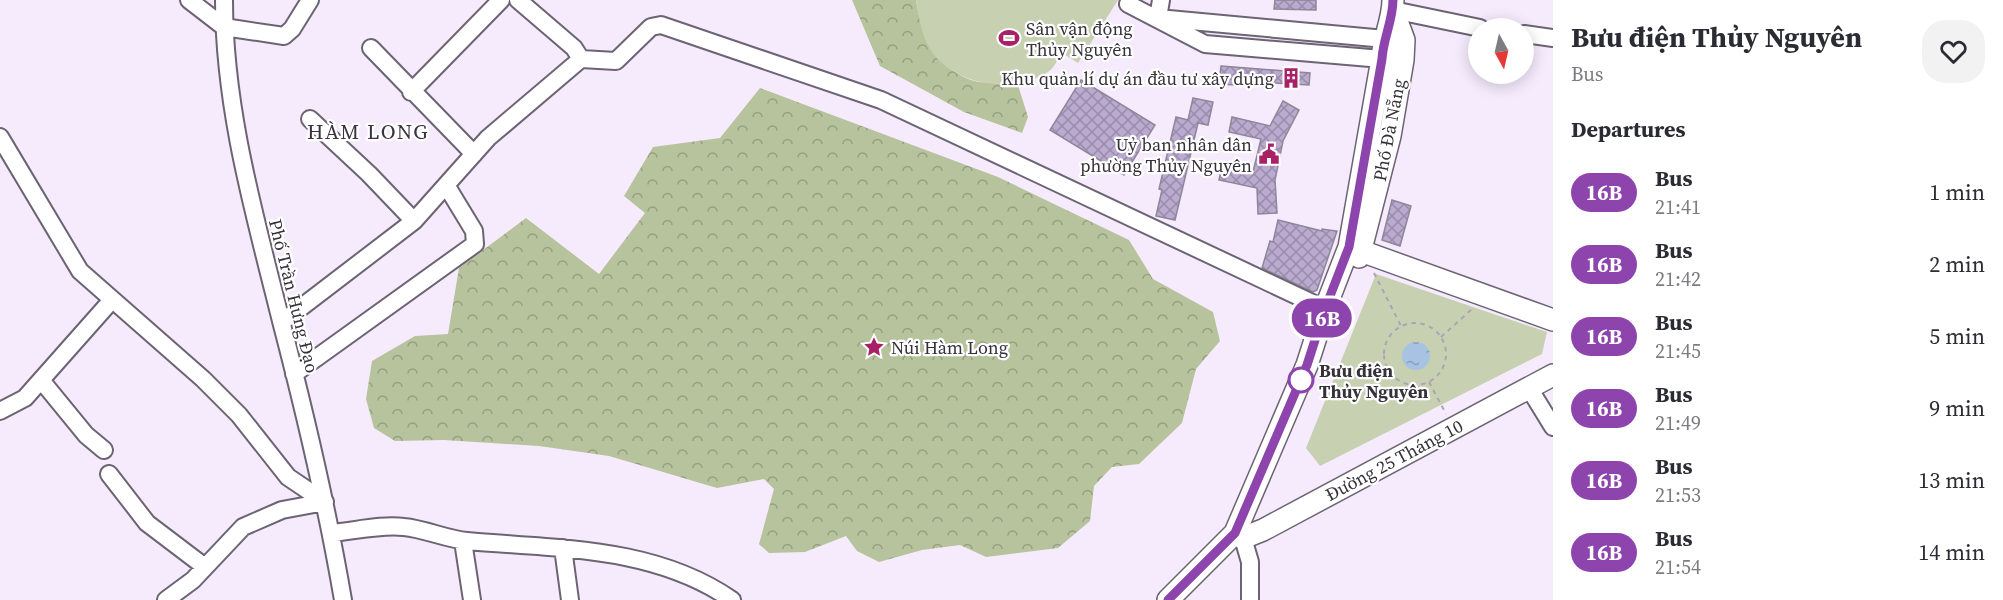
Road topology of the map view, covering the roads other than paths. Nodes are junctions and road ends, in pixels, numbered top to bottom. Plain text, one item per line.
1 (189, 0) edge
2 (224, 0) edge
3 (310, 0) edge
4 (501, 0) edge
5 (518, 0) edge
6 (1161, 0) edge
7 (1128, 4) dead end
8 (1393, 5) edge
9 (1158, 18) junction
10 (1468, 25) edge
11 (224, 27) junction
12 (1266, 29) junction
13 (1534, 35) edge
14 (1553, 38) edge
15 (1404, 40) junction
16 (370, 48) dead end
17 (1264, 49) junction
18 (1382, 50) junction
19 (581, 59) junction
20 (411, 92) junction
21 (310, 119) dead end
22 (0, 137) edge
23 (474, 154) junction
24 (446, 185) junction
25 (414, 221) junction
26 (1356, 249) junction
27 (111, 301) junction
28 (1325, 309) junction
29 (1553, 320) edge
30 (282, 322) junction
31 (1304, 372) junction
32 (294, 374) junction
33 (1553, 375) edge
34 (42, 380) junction
35 (1529, 388) junction
36 (0, 411) edge
37 (1553, 427) edge
38 (104, 450) dead end
39 (109, 474) dead end
40 (325, 502) junction
41 (331, 533) junction
42 (1239, 535) junction
43 (463, 541) junction
44 (563, 548) junction
45 (205, 567) junction
46 (166, 600) edge
47 (343, 600) edge
48 (472, 600) edge
49 (570, 600) edge
50 (732, 600) edge
51 (1168, 600) edge
52 (1250, 600) edge

1 - 11 street
2 - 11 street, Phố Trần Hưng Đạo
3 - 11 street
4 - 20 street
5 - 19 street
6 - 9 street
7 - 9 street
8 - 10 street
8 - 15 main road, Phố Đà Nẵng
8 - 18 main road, Phố Đà Nẵng
9 - 12 street
9 - 17 street
11 - 30 street, Phố Trần Hưng Đạo
12 - 17 street
12 - 18 street
13 - 14 street
15 - 18 street
15 - 26 main road, Phố Đà Nẵng
16 - 20 street
17 - 18 street
18 - 26 main road, Phố Đà Nẵng
19 - 23 street
19 - 28 street
20 - 23 street
21 - 25 street
22 - 27 street
23 - 24 street
24 - 25 street
24 - 32 street
25 - 30 street
26 - 28 main road
26 - 29 main road
26 - 31 main road
27 - 34 street
27 - 40 street
28 - 31 main road
30 - 32 street, Phố Trần Hưng Đạo
31 - 42 main road
32 - 40 street, Phố Trần Hưng Đạo
33 - 35 main road, Đường 25 Tháng 10
34 - 36 street
34 - 38 street
35 - 37 street
35 - 42 main road, Đường 25 Tháng 10
39 - 45 street
40 - 41 street, Phố Trần Hưng Đạo
40 - 45 street
41 - 43 street
41 - 47 street, Phố Trần Hưng Đạo
42 - 51 main road
42 - 52 street
43 - 44 street
43 - 48 street
44 - 49 street
44 - 50 street
45 - 46 street

